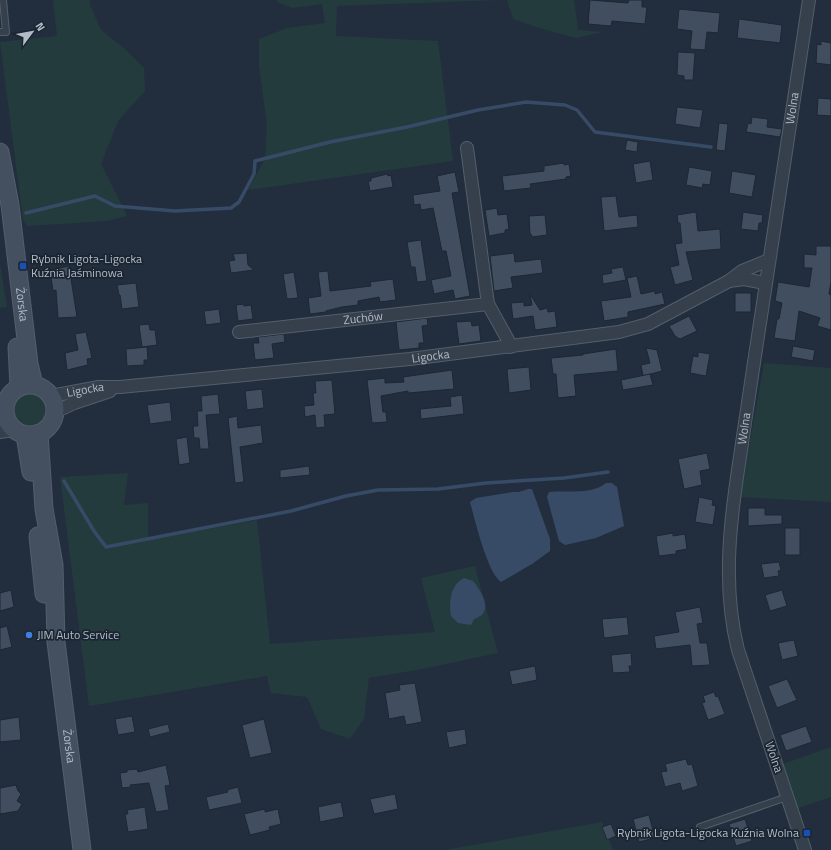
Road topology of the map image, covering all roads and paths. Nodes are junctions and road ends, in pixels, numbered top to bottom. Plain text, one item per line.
1 (3, 0) edge
2 (809, 0) edge
3 (0, 32) edge
4 (467, 148) dead end
5 (0, 152) edge
6 (0, 224) edge
7 (769, 260) junction
8 (729, 281) junction
9 (765, 283) junction
10 (488, 304) junction
11 (239, 332) dead end
12 (510, 347) junction
13 (27, 386) junction
14 (53, 404) junction
15 (14, 427) edge
16 (787, 798) junction
17 (700, 827) dead end
18 (82, 850) edge
19 (805, 850) edge

1 - 3 lane
2 - 7 street, Wolna
4 - 10 street
5 - 13 main road, Żorska
6 - 13 main road, Żorska
7 - 8 street, Ligocka
7 - 9 street, Wolna
8 - 9 street, Ligocka
8 - 12 street, Ligocka
9 - 16 street, Wolna
10 - 11 street, Zuchów
10 - 12 street
12 - 14 street, Ligocka
13 - 14 main road
13 - 15 main road
14 - 15 main road
15 - 18 main road, Żorska
16 - 17 lane
16 - 19 street, Wolna

